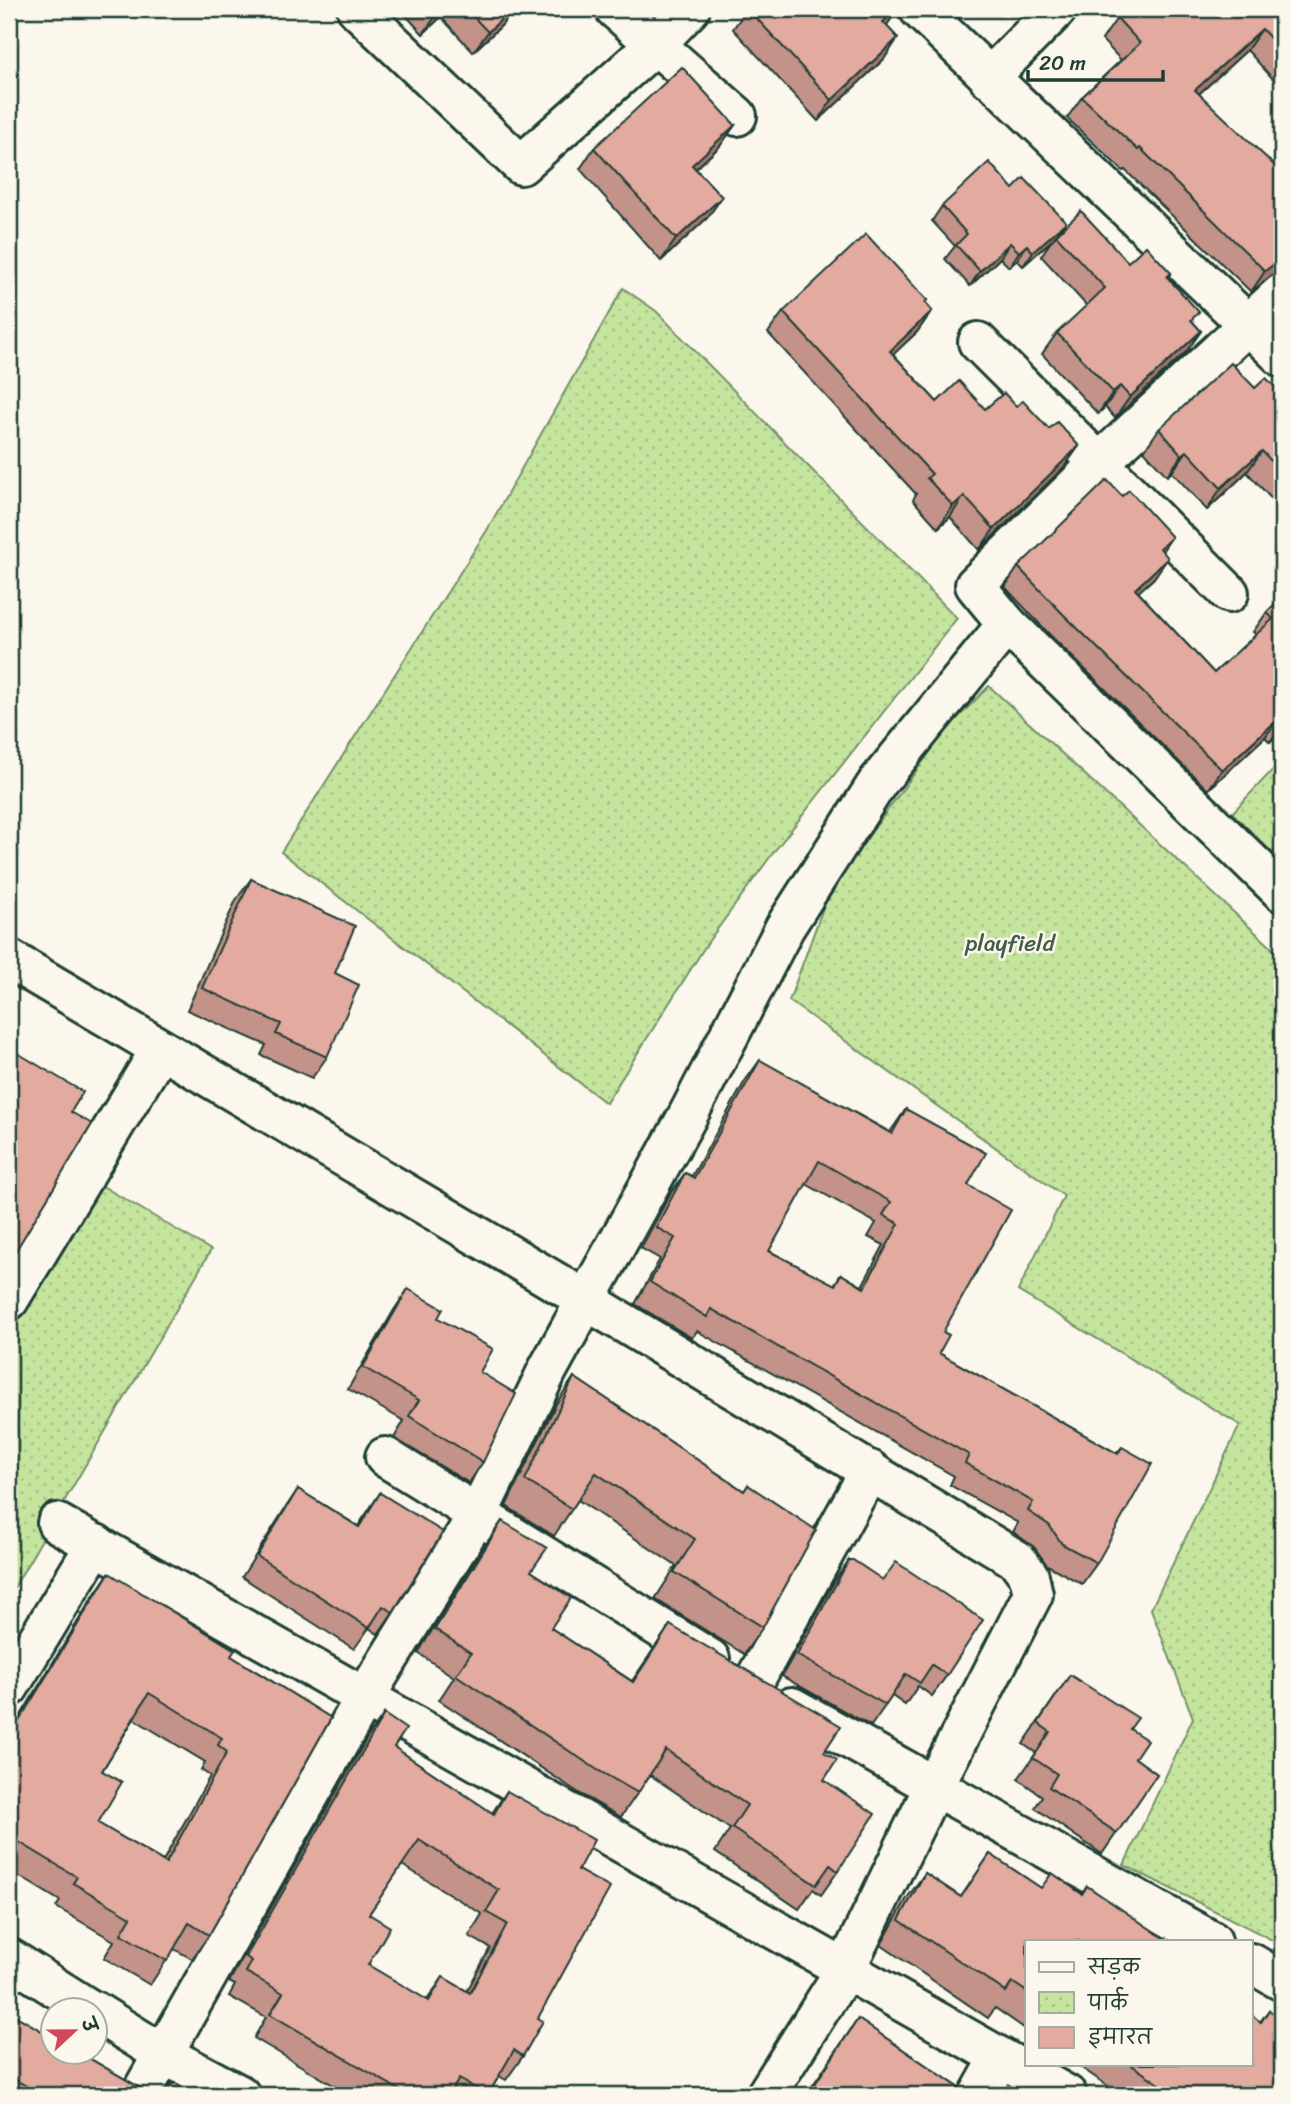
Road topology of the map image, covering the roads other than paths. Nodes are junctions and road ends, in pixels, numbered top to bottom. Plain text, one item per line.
1 (357, 9) edge
2 (615, 9) edge
3 (690, 9) edge
4 (919, 9) edge
5 (1057, 9) edge
6 (655, 45) junction
7 (989, 78) junction
8 (737, 116) dead end
9 (1282, 293) edge
10 (1249, 325) junction
11 (978, 342) dead end
12 (1282, 357) edge
13 (1100, 462) junction
14 (1229, 593) dead end
15 (1007, 624) junction
16 (1282, 892) edge
17 (9, 959) edge
18 (160, 1050) junction
19 (9, 1300) edge
20 (586, 1300) junction
21 (385, 1457) dead end
22 (870, 1470) junction
23 (477, 1516) junction
24 (57, 1523) dead end
25 (96, 1544) junction
26 (752, 1685) junction
27 (9, 1687) edge
28 (365, 1697) junction
29 (934, 1786) junction
30 (1210, 1940) edge
31 (9, 1958) edge
32 (1252, 1964) edge
33 (845, 1970) junction
34 (1282, 1980) edge
35 (70, 1996) edge
36 (108, 2019) edge
37 (163, 2054) junction
38 (1000, 2058) junction
39 (140, 2095) edge
40 (240, 2095) edge
41 (765, 2095) edge
42 (979, 2095) edge
43 (1066, 2095) edge

1 - 6 street
2 - 6 street
3 - 6 street
4 - 7 street
5 - 7 street
6 - 8 street
7 - 10 street
9 - 10 street
10 - 12 street
10 - 13 street
11 - 13 street
13 - 14 street
13 - 15 street
15 - 16 street
15 - 20 street
17 - 18 street
18 - 19 street
18 - 20 street
20 - 22 street
20 - 23 street
21 - 23 street
22 - 26 street
22 - 29 street
23 - 26 street
23 - 28 street
24 - 25 street
25 - 27 street
25 - 28 street
26 - 29 street
28 - 33 street
28 - 37 street
29 - 30 street
29 - 33 street
31 - 35 street
32 - 34 street
33 - 38 street
33 - 41 street
36 - 37 street
37 - 39 street
37 - 40 street
38 - 42 street
38 - 43 street

